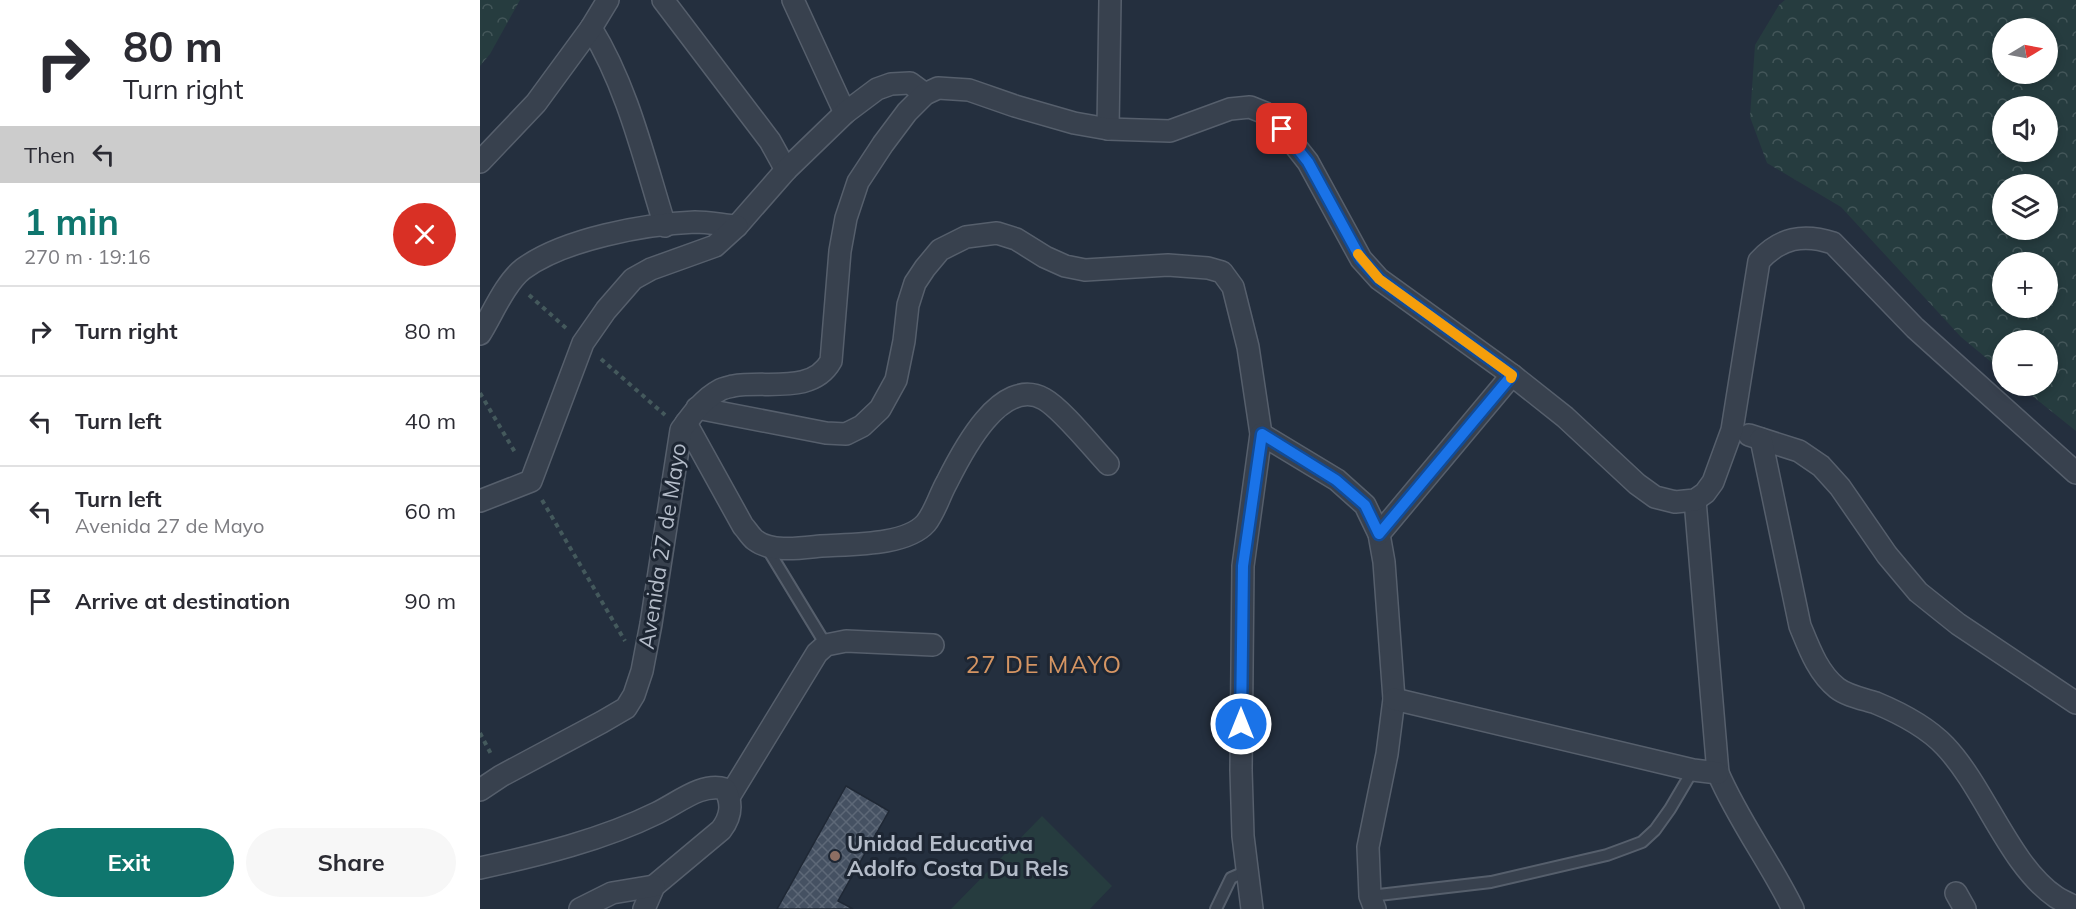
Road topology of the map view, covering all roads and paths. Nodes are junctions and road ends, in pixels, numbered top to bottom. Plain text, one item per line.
1 (608, 0) edge
2 (663, 0) edge
3 (793, 0) edge
4 (1110, 0) edge
5 (591, 28) junction
6 (925, 94) junction
7 (846, 113) junction
8 (1108, 129) junction
9 (480, 162) edge
10 (786, 170) junction
11 (665, 226) junction
12 (736, 226) junction
13 (480, 334) edge
14 (1512, 375) junction
15 (480, 393) edge
16 (691, 416) junction
17 (1732, 430) junction
18 (1262, 434) junction
19 (1761, 439) junction
20 (1108, 464) dead end
21 (2076, 472) edge
22 (531, 481) junction
23 (1695, 500) junction
24 (480, 501) edge
25 (1379, 534) junction
26 (765, 545) junction
27 (826, 645) junction
28 (933, 645) dead end
29 (642, 671) junction
30 (1394, 699) junction
31 (2076, 703) edge
32 (1693, 770) junction
33 (1718, 773) junction
34 (480, 790) edge
35 (729, 797) junction
36 (480, 868) edge
37 (1247, 870) junction
38 (654, 886) junction
39 (1372, 902) edge
40 (2076, 907) edge
41 (580, 909) edge
42 (644, 909) edge
43 (1216, 909) edge
44 (1252, 909) edge
45 (1793, 909) edge

1 - 5 street
2 - 10 street
3 - 7 street
4 - 8 street
5 - 9 street
5 - 11 street
6 - 7 street
6 - 8 street
6 - 16 street
7 - 10 street
8 - 14 street
10 - 12 street
11 - 12 street
11 - 13 street
12 - 22 street
14 - 23 street
14 - 25 street
15 - 22 path
16 - 18 street
16 - 26 street
16 - 29 street, Avenida 27 de Mayo
17 - 19 street
17 - 21 street
17 - 23 street
18 - 25 street
18 - 37 street
19 - 31 street
19 - 40 street
20 - 26 street
22 - 24 street
22 - 29 path
23 - 33 street
25 - 30 street
26 - 27 lane
27 - 28 street
27 - 35 street
29 - 34 street, Avenida 27 de Mayo
30 - 32 street
30 - 39 street
32 - 33 street
32 - 39 lane
33 - 45 street
35 - 36 street
35 - 38 street
37 - 43 lane
37 - 44 street
38 - 41 street
38 - 42 street

